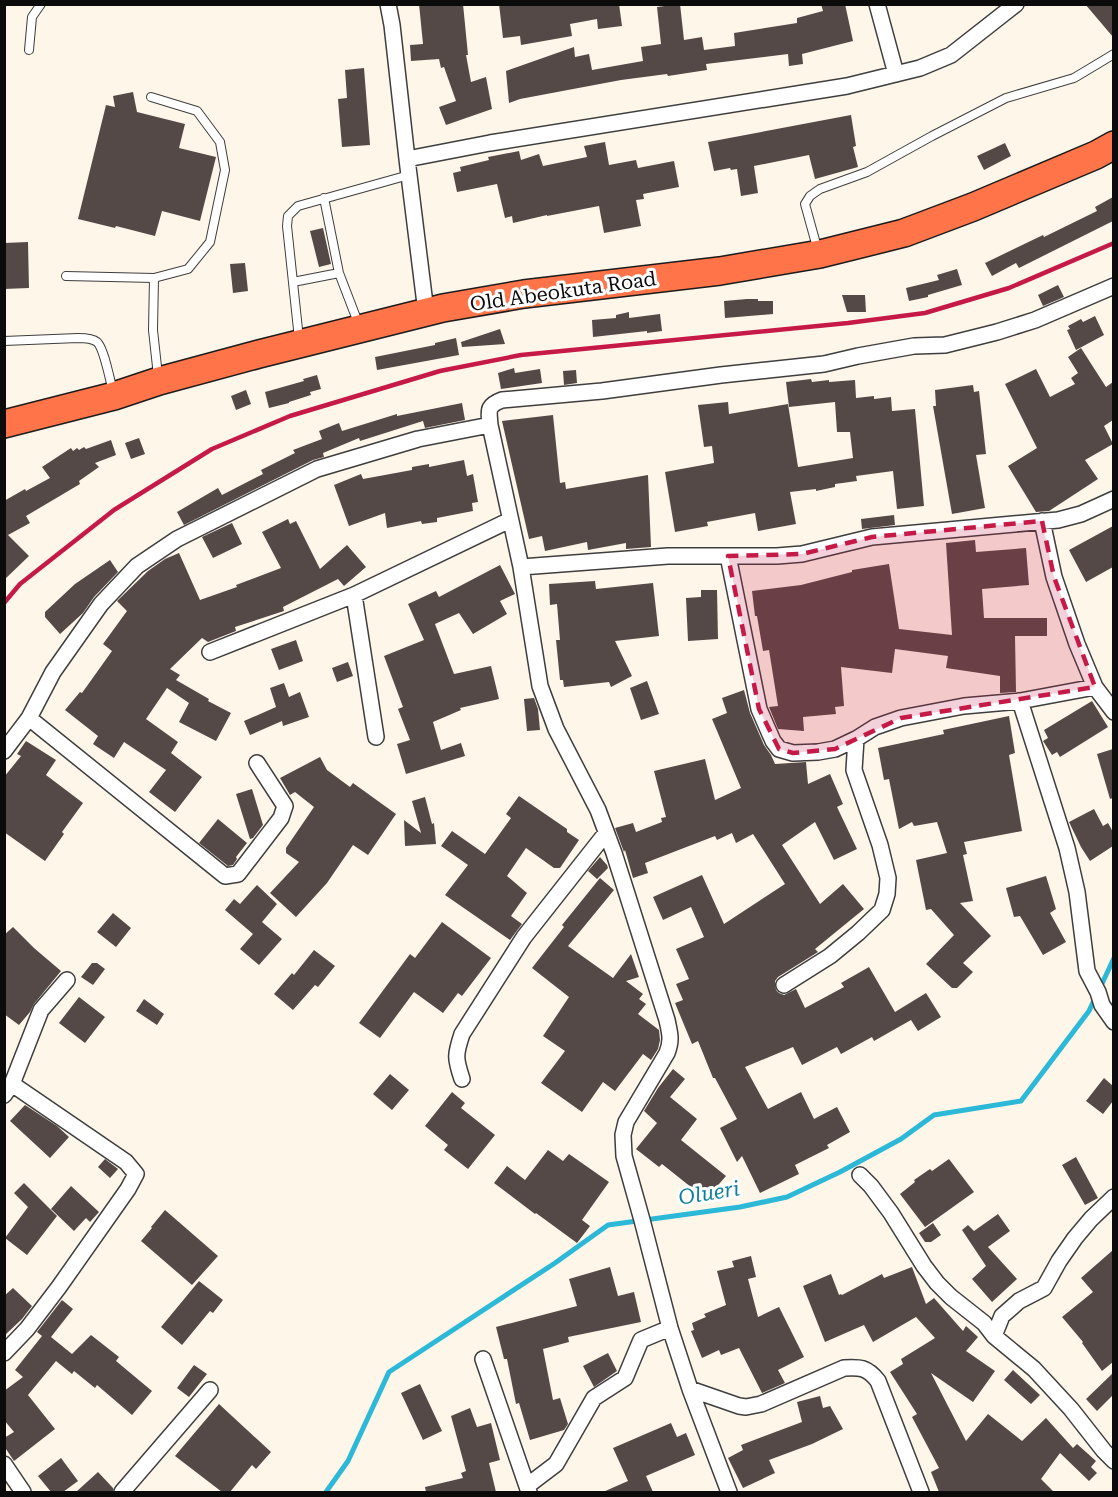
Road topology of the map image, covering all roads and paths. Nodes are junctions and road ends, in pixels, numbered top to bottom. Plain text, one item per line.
1 (41, 4) edge
2 (388, 4) edge
3 (878, 4) edge
4 (1016, 4) edge
5 (29, 50) dead end
6 (1113, 54) edge
7 (896, 74) junction
8 (151, 97) dead end
9 (1113, 145) edge
10 (407, 159) junction
11 (409, 175) junction
12 (324, 198) junction
13 (820, 255) junction
14 (339, 273) junction
15 (66, 276) dead end
16 (154, 278) junction
17 (293, 282) junction
18 (1110, 288) edge
19 (1113, 304) edge
20 (426, 312) junction
21 (361, 329) junction
22 (4, 340) edge
23 (300, 344) junction
24 (159, 381) junction
25 (114, 396) junction
26 (4, 424) edge
27 (490, 425) junction
28 (1113, 499) edge
29 (510, 520) junction
30 (1042, 521) junction
31 (728, 556) junction
32 (521, 567) junction
33 (354, 595) junction
34 (210, 652) dead end
35 (1095, 687) junction
36 (1020, 701) junction
37 (1113, 712) edge
38 (29, 718) junction
39 (376, 737) dead end
40 (856, 739) junction
41 (834, 749) junction
42 (4, 751) edge
43 (257, 763) dead end
44 (854, 770) junction
45 (606, 833) junction
46 (67, 980) dead end
47 (784, 985) dead end
48 (1113, 1022) edge
49 (462, 1078) dead end
50 (8, 1090) edge
51 (860, 1175) dead end
52 (1113, 1197) edge
53 (670, 1328) junction
54 (994, 1336) junction
55 (4, 1353) edge
56 (483, 1359) dead end
57 (690, 1389) junction
58 (210, 1390) dead end
59 (1113, 1461) edge
60 (4, 1464) edge
61 (528, 1489) edge
62 (23, 1492) edge
63 (122, 1492) edge
64 (729, 1492) edge
65 (921, 1492) edge

1 - 5 lane
2 - 10 street
3 - 7 street
4 - 7 street
6 - 13 lane
7 - 10 street
8 - 16 lane
9 - 13 highway, Old Abeokuta Road
10 - 11 street
11 - 12 lane
11 - 20 street
12 - 14 lane
12 - 17 lane
13 - 20 highway, Old Abeokuta Road
14 - 17 lane
14 - 21 lane
15 - 16 lane
16 - 24 lane
17 - 23 lane
18 - 19 street
18 - 27 street
20 - 21 highway, Old Abeokuta Road
21 - 23 highway, Old Abeokuta Road
22 - 25 lane
23 - 24 highway, Old Abeokuta Road
24 - 25 highway, Old Abeokuta Road
25 - 26 highway, Old Abeokuta Road
27 - 29 street
27 - 38 street
28 - 30 street
29 - 32 street
29 - 33 street
30 - 31 street
30 - 35 street
31 - 32 street
31 - 41 street
32 - 45 street
33 - 34 street
33 - 39 street
35 - 36 street
35 - 37 street
36 - 40 street
36 - 48 street
38 - 42 street
38 - 43 street
40 - 41 street
40 - 44 street
41 - 44 street
44 - 47 street
45 - 49 street
45 - 53 street
46 - 50 street
50 - 55 street
51 - 54 street
52 - 54 street
53 - 57 street
53 - 61 street
54 - 59 street
56 - 61 street
57 - 64 street
57 - 65 street
58 - 63 street
60 - 62 street

